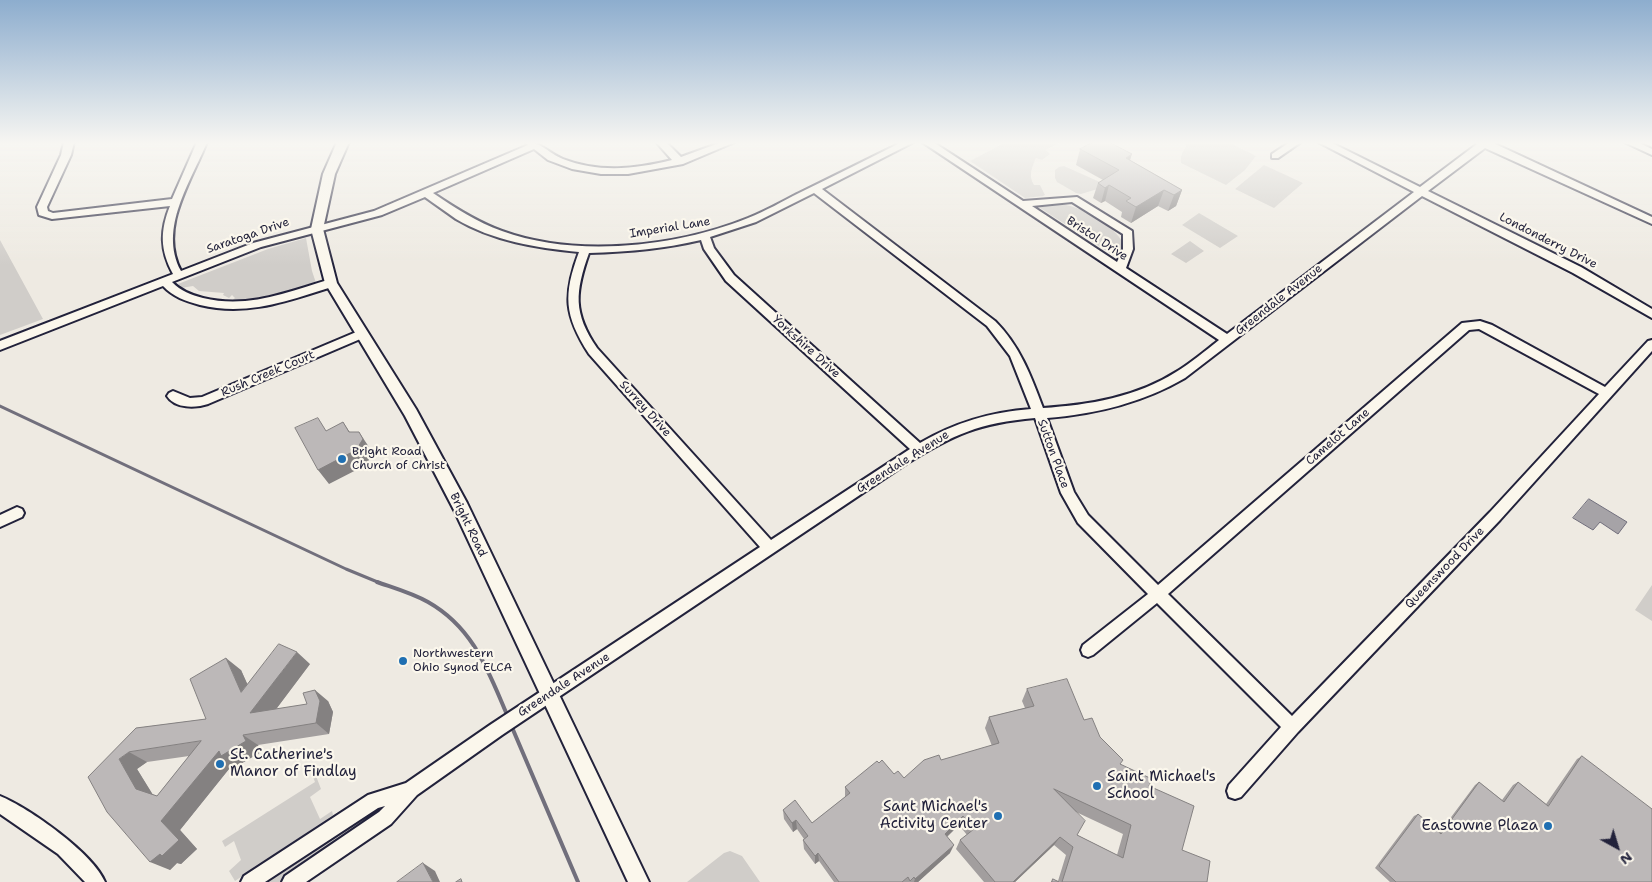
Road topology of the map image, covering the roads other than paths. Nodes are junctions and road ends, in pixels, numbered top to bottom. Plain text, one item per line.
1 (53, 183) edge
2 (184, 183) edge
3 (327, 183) edge
4 (447, 183) edge
5 (827, 183) edge
6 (990, 183) edge
7 (1406, 183) edge
8 (1432, 183) edge
9 (1570, 183) edge
10 (815, 189) junction
11 (1422, 191) junction
12 (426, 193) junction
13 (176, 202) junction
14 (1022, 204) junction
15 (1652, 221) edge
16 (318, 229) junction
17 (704, 237) junction
18 (585, 248) junction
19 (1120, 269) junction
20 (179, 276) junction
21 (165, 281) junction
22 (331, 283) junction
23 (1652, 314) edge
24 (361, 334) junction
25 (1228, 340) junction
26 (1652, 344) edge
27 (0, 346) edge
28 (1606, 393) junction
29 (173, 396) dead end
30 (1038, 414) junction
31 (919, 449) junction
32 (17, 513) dead end
33 (0, 521) edge
34 (770, 548) junction
35 (1158, 594) junction
36 (1088, 650) dead end
37 (549, 695) junction
38 (1292, 727) junction
39 (411, 790) junction
40 (1235, 791) dead end
41 (0, 804) edge
42 (96, 882) edge
43 (250, 882) edge
44 (291, 882) edge
45 (639, 882) edge

1 - 13 street
2 - 13 street
3 - 16 main road, Bright Road
4 - 12 street, Saratoga Drive
5 - 10 street, Imperial Lane
6 - 14 street, Bristol Drive
7 - 11 street, Londonderry Drive
8 - 11 street, Greendale Avenue
9 - 15 street
10 - 17 street, Imperial Lane
10 - 30 street, Sutton Place
11 - 23 street, Londonderry Drive
11 - 25 street, Greendale Avenue
12 - 16 street, Saratoga Drive
12 - 18 street, Imperial Lane
13 - 20 street
14 - 19 street, Bristol Drive
14 - 19 street
16 - 20 street, Saratoga Drive
16 - 22 main road, Bright Road
17 - 18 street, Imperial Lane
17 - 31 street, Yorkshire Drive
18 - 34 street, Surrey Drive
19 - 25 street, Bristol Drive
20 - 21 street, Saratoga Drive
21 - 22 street
21 - 27 street, Saratoga Drive
22 - 24 main road, Bright Road
24 - 29 street, Rush Creek Court
24 - 37 main road, Bright Road
25 - 30 street, Greendale Avenue
26 - 28 street, Queenswood Drive
28 - 35 street, Camelot Lane
28 - 38 street, Queenswood Drive
30 - 31 street, Greendale Avenue
30 - 35 street, Sutton Place
31 - 34 street, Greendale Avenue
32 - 33 street
34 - 37 street, Greendale Avenue
35 - 36 street, Camelot Lane
35 - 38 street, Sutton Place
37 - 39 street, Greendale Avenue
37 - 45 main road, Bright Road
38 - 40 street, Queenswood Drive
39 - 43 street, Greendale Avenue
39 - 44 street, Greendale Avenue
41 - 42 street

